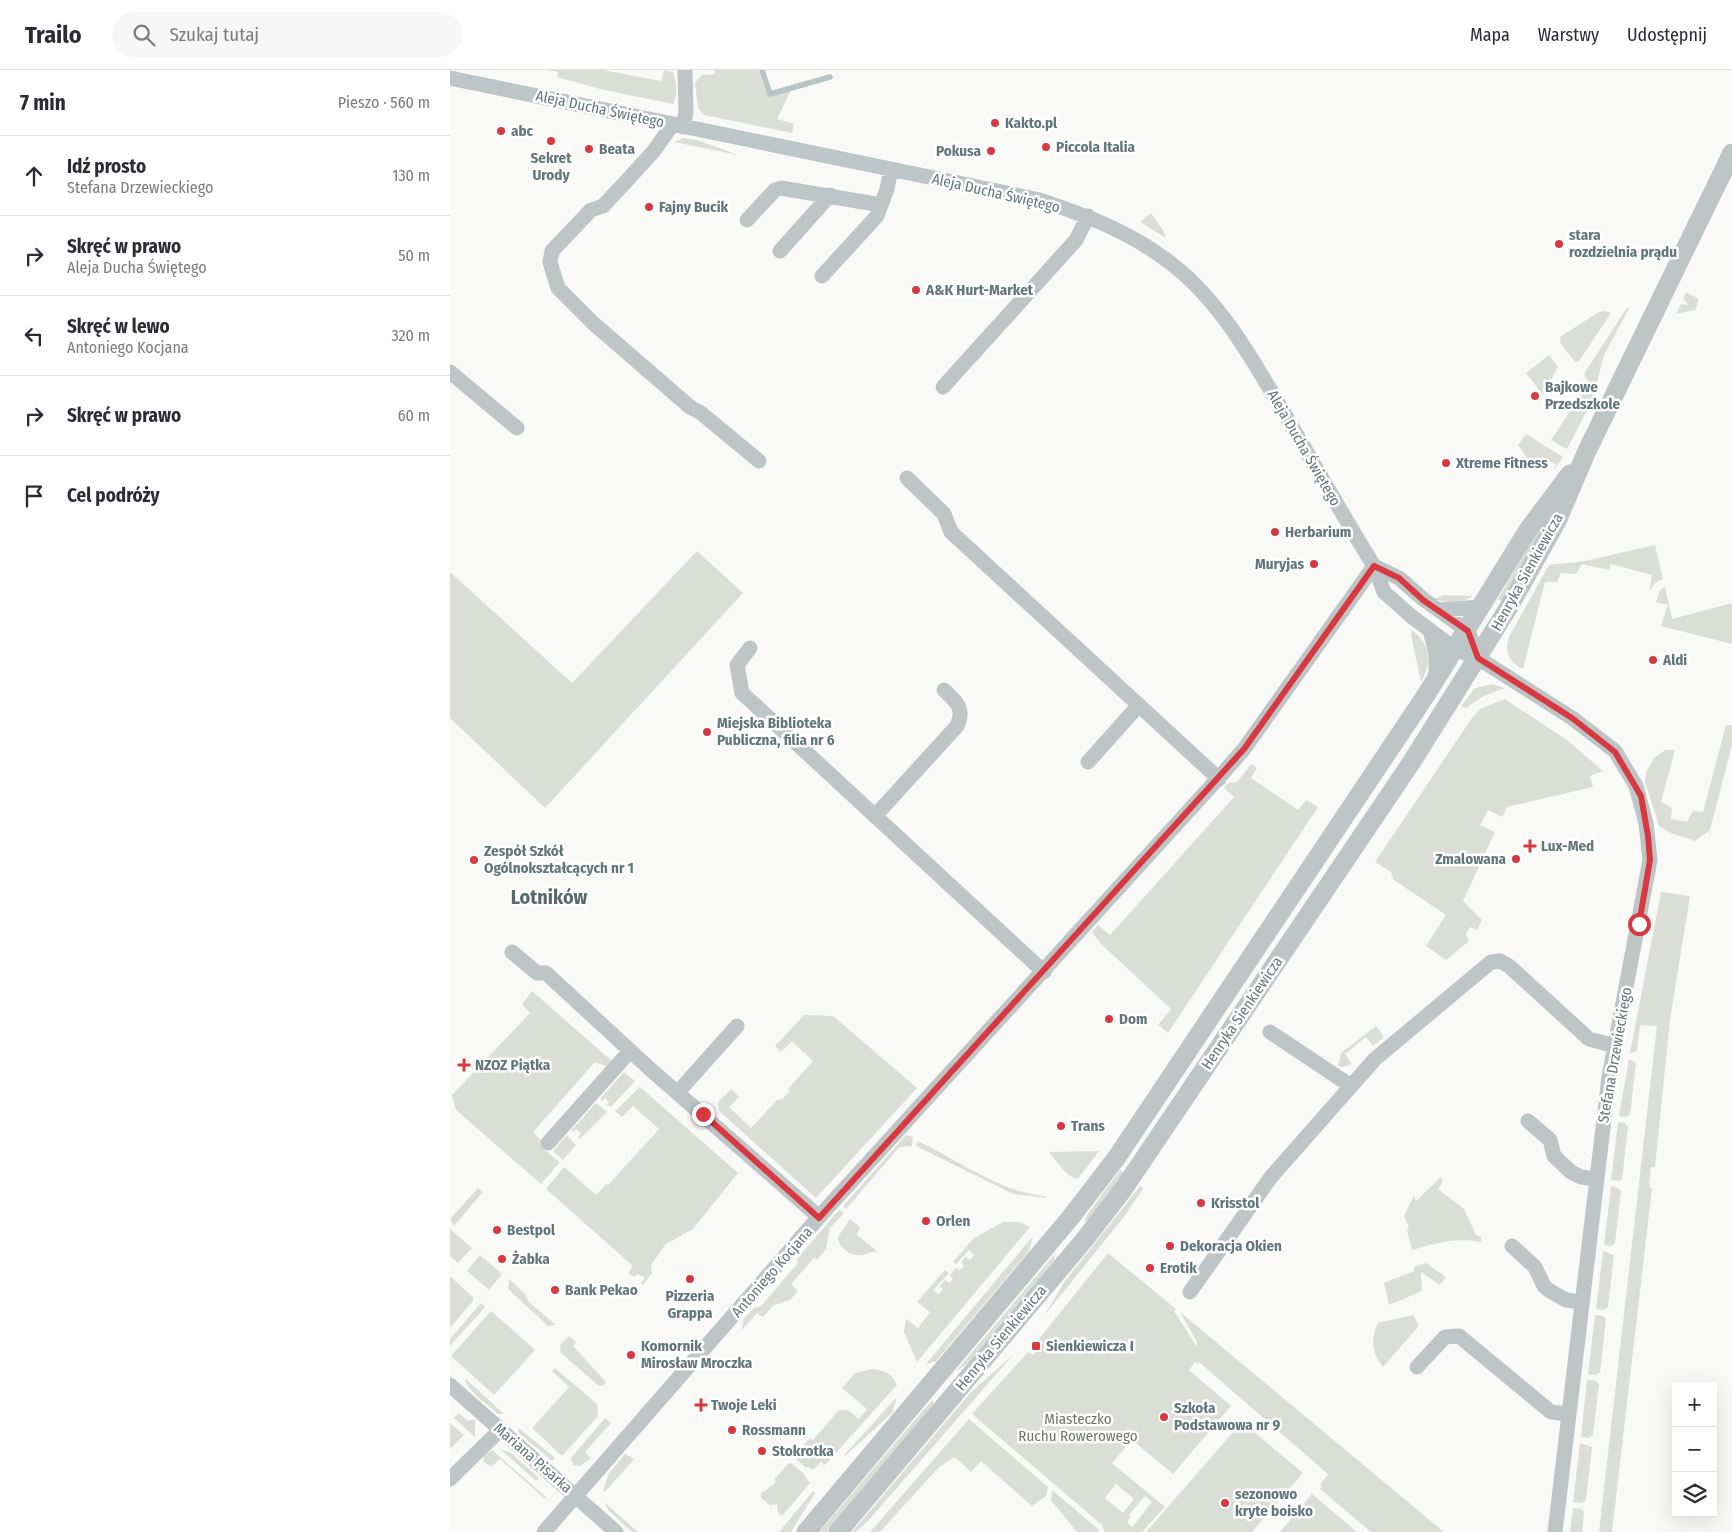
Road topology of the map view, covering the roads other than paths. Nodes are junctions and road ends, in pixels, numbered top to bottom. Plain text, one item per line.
1 (685, 70) edge
2 (450, 78) edge
3 (678, 126) junction
4 (1732, 153) edge
5 (891, 170) junction
6 (830, 195) junction
7 (881, 205) junction
8 (1088, 216) junction
9 (747, 220) dead end
10 (780, 251) dead end
11 (822, 276) dead end
12 (450, 372) edge
13 (943, 387) dead end
14 (517, 428) dead end
15 (1586, 453) junction
16 (758, 461) dead end
17 (908, 478) dead end
18 (1374, 566) junction
19 (1482, 608) junction
20 (1439, 610) junction
21 (1430, 630) junction
22 (1468, 631) junction
23 (750, 648) dead end
24 (1456, 649) junction
25 (1478, 658) junction
26 (1436, 680) junction
27 (944, 690) dead end
28 (1139, 706) junction
29 (1088, 762) dead end
30 (1219, 779) junction
31 (875, 816) junction
32 (512, 952) dead end
33 (1044, 972) junction
34 (737, 1026) dead end
35 (1270, 1032) dead end
36 (1615, 1046) junction
37 (630, 1051) junction
38 (1351, 1086) junction
39 (678, 1092) junction
40 (1528, 1121) dead end
41 (548, 1143) dead end
42 (1596, 1179) junction
43 (819, 1218) junction
44 (1512, 1246) dead end
45 (1190, 1292) dead end
46 (1581, 1302) junction
47 (1417, 1367) dead end
48 (450, 1384) edge
49 (1568, 1414) junction
50 (500, 1430) junction
51 (450, 1479) edge
52 (576, 1496) junction
53 (544, 1532) edge
54 (616, 1532) edge
55 (806, 1532) edge
56 (838, 1532) edge
57 (1555, 1532) edge

1 - 3 street
2 - 3 street, Aleja Ducha Świętego
3 - 5 street, Aleja Ducha Świętego
3 - 16 street
4 - 15 street, Henryka Sienkiewicza
5 - 7 street
5 - 8 street, Aleja Ducha Świętego
6 - 7 street
6 - 9 street
6 - 10 street
7 - 11 street
8 - 13 street
8 - 18 street, Aleja Ducha Świętego
12 - 14 street
15 - 19 street, Henryka Sienkiewicza
15 - 25 street, Henryka Sienkiewicza
17 - 28 street
18 - 20 street
18 - 21 street, Aleja Ducha Świętego
18 - 30 street, Antoniego Kocjana
19 - 20 street
19 - 22 street, Henryka Sienkiewicza
20 - 22 street
21 - 24 street, Aleja Ducha Świętego
21 - 26 street
22 - 24 street, Henryka Sienkiewicza
22 - 25 street
23 - 31 street
24 - 25 street, Aleja Ducha Świętego
24 - 26 street, Henryka Sienkiewicza
25 - 36 street, Stefana Drzewieckiego
25 - 56 street, Henryka Sienkiewicza
26 - 55 street, Henryka Sienkiewicza
27 - 31 street
28 - 29 street
28 - 30 street
30 - 33 street, Antoniego Kocjana
31 - 33 street
32 - 37 street
33 - 43 street, Antoniego Kocjana
34 - 39 street
35 - 38 street
36 - 38 street
36 - 42 street, Stefana Drzewieckiego
37 - 39 street
37 - 41 street
38 - 45 street
39 - 43 street
40 - 42 street
42 - 46 street, Stefana Drzewieckiego
43 - 52 street, Antoniego Kocjana
44 - 46 street
46 - 49 street, Stefana Drzewieckiego
47 - 49 street
48 - 50 street, Mariana Pisarka
49 - 57 street, Stefana Drzewieckiego
50 - 51 street
50 - 52 street, Mariana Pisarka
52 - 53 street, Antoniego Kocjana
52 - 54 street, Mariana Pisarka

